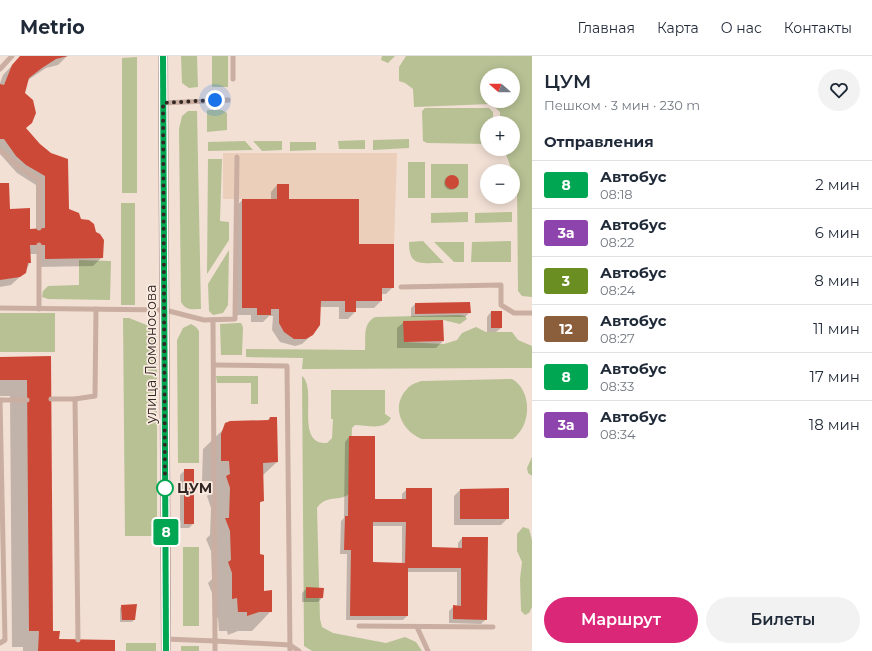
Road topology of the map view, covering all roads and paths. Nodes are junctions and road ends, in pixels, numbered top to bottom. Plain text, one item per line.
1 (12, 56) edge
2 (163, 56) edge
3 (233, 56) edge
4 (0, 69) edge
5 (233, 79) dead end
6 (228, 100) dead end
7 (163, 103) junction
8 (0, 150) edge
9 (237, 157) dead end
10 (39, 228) dead end
11 (39, 245) dead end
12 (401, 288) dead end
13 (0, 308) edge
14 (39, 309) junction
15 (96, 309) junction
16 (165, 310) junction
17 (532, 313) edge
18 (213, 320) junction
19 (214, 365) junction
20 (75, 399) junction
21 (0, 400) edge
22 (27, 400) dead end
23 (51, 400) dead end
24 (1, 468) edge
25 (359, 626) dead end
26 (417, 627) junction
27 (493, 627) dead end
28 (166, 639) junction
29 (78, 640) dead end
30 (215, 641) junction
31 (0, 643) edge
32 (290, 644) junction
33 (166, 651) edge
34 (215, 651) edge
35 (290, 651) edge
36 (298, 651) edge
37 (428, 651) edge

1 - 4 lane
2 - 7 main road, улица Ломоносова
3 - 5 lane
6 - 7 lane
7 - 16 main road, улица Ломоносова
8 - 10 lane
9 - 18 lane
11 - 14 lane
12 - 17 lane
13 - 14 lane
14 - 15 lane
15 - 16 lane
15 - 20 lane
16 - 18 lane
16 - 28 main road, улица Ломоносова
18 - 19 lane
19 - 30 lane
19 - 32 lane
20 - 23 lane
20 - 29 lane
21 - 22 lane
21 - 24 lane
24 - 31 lane
25 - 26 lane
26 - 27 lane
26 - 37 lane
28 - 30 lane
28 - 33 main road, улица Ломоносова
30 - 32 lane
30 - 34 lane
32 - 35 lane
32 - 36 lane

